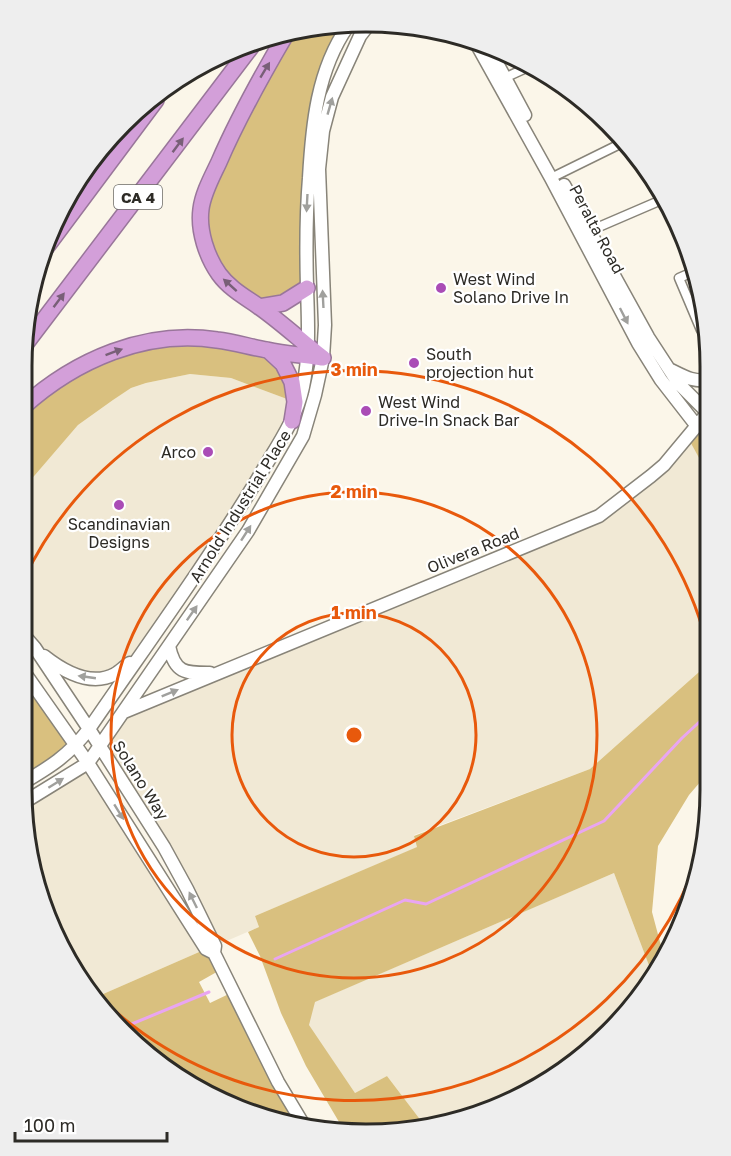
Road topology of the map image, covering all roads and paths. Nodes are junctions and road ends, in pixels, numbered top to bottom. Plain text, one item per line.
1 (343, 32) edge
2 (363, 32) edge
3 (281, 42) edge
4 (483, 53) edge
5 (246, 54) edge
6 (492, 57) edge
7 (521, 70) edge
8 (501, 80) junction
9 (146, 113) edge
10 (617, 145) edge
11 (554, 176) junction
12 (657, 202) edge
13 (63, 225) edge
14 (585, 233) junction
15 (687, 275) edge
16 (307, 288) junction
17 (259, 307) junction
18 (697, 319) edge
19 (33, 334) edge
20 (269, 351) junction
21 (308, 351) junction
22 (323, 358) junction
23 (669, 369) junction
24 (700, 381) edge
25 (32, 399) edge
26 (700, 404) edge
27 (700, 421) edge
28 (292, 422) junction
29 (696, 425) junction
30 (32, 645) edge
31 (169, 646) junction
32 (35, 648) junction
33 (139, 657) junction
34 (218, 673) junction
35 (32, 683) edge
36 (123, 712) junction
37 (89, 729) junction
38 (76, 746) junction
39 (99, 746) junction
40 (88, 763) junction
41 (32, 777) edge
42 (32, 797) edge
43 (214, 953) junction
44 (300, 1118) edge

1 -> 16 street, Arnold Industrial Place
22 -> 2 street, Arnold Industrial Place
17 -> 3 highway
4 - 8 street, Peralta Road
19 -> 5 highway, CA 4
6 - 8 street, Peralta Road
7 - 8 street
8 - 11 street, Peralta Road
9 - 13 highway, CA 4
10 - 11 street
11 - 14 street, Peralta Road
12 - 14 street
14 - 23 street, Peralta Road
14 -> 29 street, Peralta Road
15 - 18 street
16 - 17 highway
16 - 21 street, Arnold Industrial Place
17 - 21 highway
20 - 21 highway
25 -> 20 highway
20 - 28 highway
21 - 22 highway
21 - 28 street, Arnold Industrial Place
31 -> 22 street, Arnold Industrial Place
23 - 24 street
23 - 26 street, Peralta Road
27 - 29 street, Olivera Road
28 - 33 street, Arnold Industrial Place
29 - 34 street, Olivera Road
30 - 32 street, Solano Way
31 - 34 street
31 - 36 street, Arnold Industrial Place
33 -> 32 street
32 - 37 street, Solano Way
33 - 37 street, Arnold Industrial Place
36 -> 34 street, Olivera Road
35 - 38 street, Solano Way
36 - 39 street, Arnold Industrial Place
37 - 38 street, Arnold Industrial Place
37 - 39 street, Solano Way
38 - 40 street, Solano Way
38 - 41 street, Arnold Industrial Place
39 - 40 street, Arnold Industrial Place
43 -> 39 street, Solano Way
42 -> 40 street
40 -> 43 street, Solano Way
43 - 44 street, Solano Way

